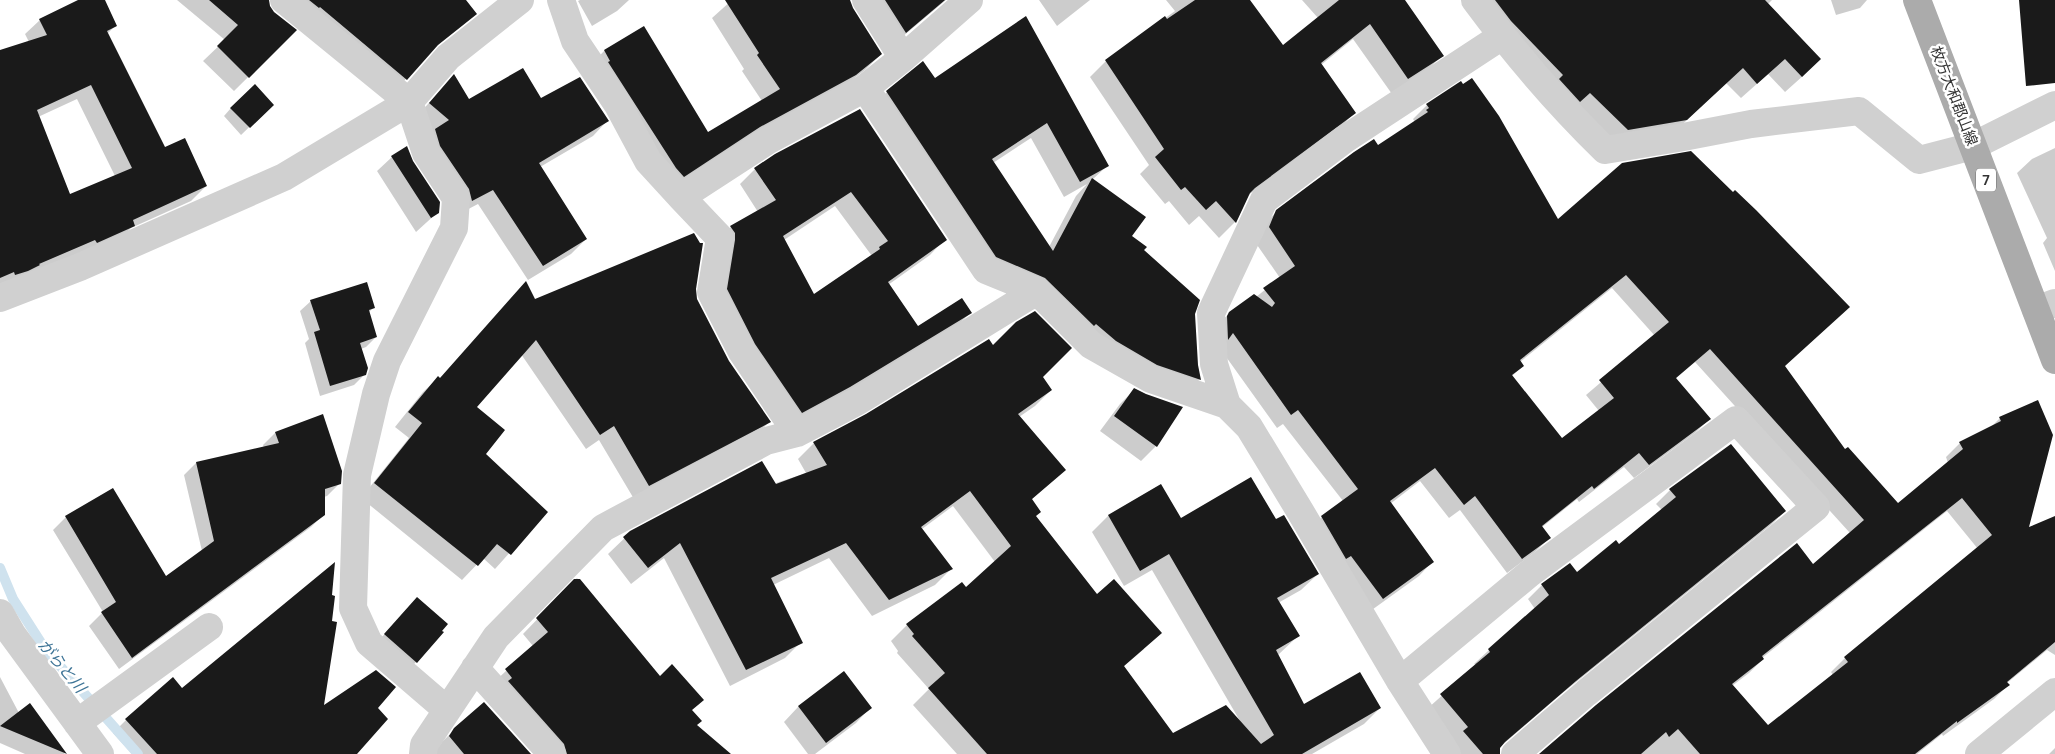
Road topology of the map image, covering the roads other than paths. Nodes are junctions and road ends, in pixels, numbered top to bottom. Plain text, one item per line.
1 (284, 0) edge
2 (520, 0) edge
3 (561, 0) edge
4 (866, 0) edge
5 (969, 0) edge
6 (1475, 0) edge
7 (1917, 0) edge
8 (1502, 36) junction
9 (903, 58) junction
10 (865, 88) junction
11 (409, 102) junction
12 (2055, 105) edge
13 (1973, 146) junction
14 (681, 197) junction
15 (1036, 292) junction
16 (0, 298) edge
17 (2045, 306) edge
18 (2055, 360) edge
19 (1227, 405) junction
20 (797, 433) junction
21 (0, 613) edge
22 (209, 627) dead end
23 (475, 668) junction
24 (1400, 681) junction
25 (2055, 692) edge
26 (447, 710) junction
27 (77, 723) junction
28 (100, 754) edge
29 (424, 754) edge
30 (552, 754) edge
31 (1446, 754) edge
32 (1516, 754) edge
33 (1979, 754) edge

1 - 11 street
2 - 11 street
3 - 14 street
4 - 9 street
5 - 9 street
6 - 8 street
7 - 13 main road, 枚方大和郡山線 / 7
8 - 13 street
8 - 19 street
9 - 10 street
10 - 14 street
10 - 15 street
11 - 16 street
11 - 26 street
12 - 13 street
13 - 17 main road, 枚方大和郡山線 / 7
14 - 20 street
15 - 19 street
15 - 20 street
17 - 18 main road, 枚方大和郡山線 / 7
19 - 24 street
20 - 23 street
21 - 27 street
22 - 27 street
23 - 26 street
23 - 30 street
24 - 31 street
24 - 32 street
25 - 33 street
26 - 29 street
27 - 28 street

